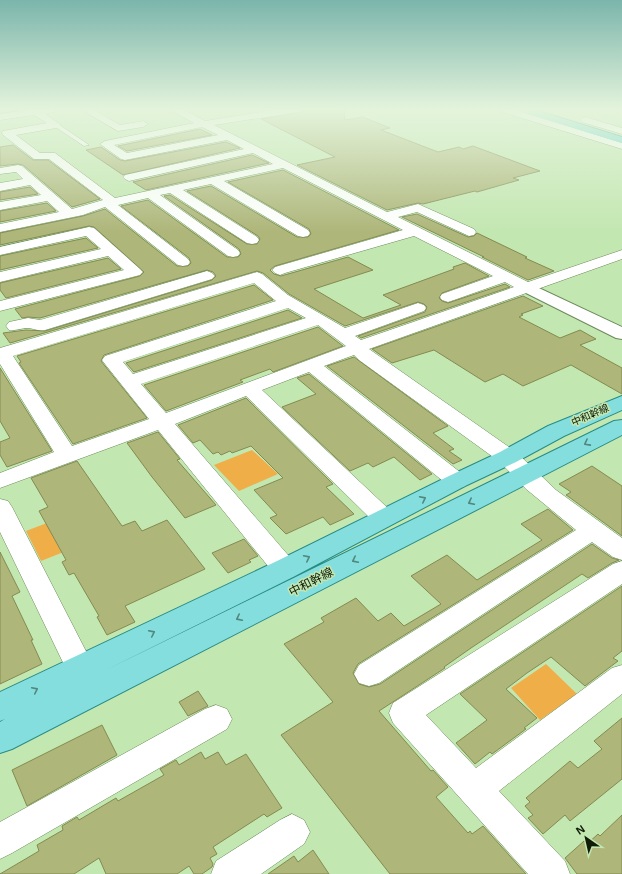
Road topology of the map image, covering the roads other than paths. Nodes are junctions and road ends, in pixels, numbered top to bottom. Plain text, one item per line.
1 (28, 150) edge
2 (114, 150) edge
3 (162, 150) edge
4 (253, 150) joint
5 (126, 157) junction
6 (112, 160) dead end
7 (283, 165) junction
8 (0, 171) edge
9 (129, 177) dead end
10 (213, 180) junction
11 (33, 181) junction
12 (0, 187) edge
13 (172, 189) junction
14 (150, 194) junction
15 (50, 197) junction
16 (109, 204) junction
17 (0, 206) edge
18 (69, 214) junction
19 (385, 216) junction
20 (0, 228) edge
21 (416, 231) junction
22 (469, 232) dead end
23 (303, 233) dead end
24 (252, 240) dead end
25 (0, 251) edge
26 (111, 251) junction
27 (233, 253) dead end
28 (622, 254) edge
29 (183, 262) dead end
30 (280, 270) dead end
31 (207, 276) dead end
32 (0, 277) edge
33 (506, 277) junction
34 (526, 287) junction
35 (448, 297) dead end
36 (289, 302) junction
37 (0, 306) edge
38 (418, 308) dead end
39 (0, 311) edge
40 (320, 319) junction
41 (8, 328) edge
42 (344, 334) junction
43 (622, 334) edge
44 (359, 347) junction
45 (1, 352) edge
46 (311, 365) junction
47 (129, 382) junction
48 (250, 389) junction
49 (622, 402) edge
50 (162, 422) junction
51 (622, 426) edge
52 (67, 455) junction
53 (516, 466) junction
54 (0, 481) edge
55 (457, 482) junction
56 (0, 506) edge
57 (384, 518) junction
58 (593, 530) junction
59 (622, 552) edge
60 (285, 569) junction
61 (622, 571) edge
62 (80, 668) junction
63 (369, 674) dead end
64 (622, 677) edge
65 (0, 707) edge
66 (216, 719) dead end
67 (0, 738) edge
68 (474, 790) junction
69 (292, 832) dead end
70 (0, 841) edge
71 (229, 874) edge
72 (552, 874) edge

1 - 16 street
2 - 5 street
3 - 5 street
4 - 7 street
4 - 9 street
5 - 6 street
7 - 10 street
7 - 19 street
8 - 11 street
10 - 13 street
10 - 23 street
11 - 12 street
11 - 15 street
13 - 14 street
13 - 24 street
14 - 16 street
14 - 27 street
15 - 17 street
15 - 18 street
16 - 18 street
16 - 29 street
18 - 20 street
19 - 21 street
19 - 22 street
21 - 30 street
21 - 33 street
25 - 26 street
26 - 32 street
26 - 37 street
28 - 34 street
31 - 41 street
33 - 34 street
33 - 35 street
34 - 43 street
34 - 44 street
36 - 40 street
36 - 45 street
36 - 47 street
38 - 42 street
39 - 41 street
40 - 42 street
40 - 47 street
42 - 44 street
44 - 46 street
44 - 53 street
45 - 52 street
46 - 48 street
46 - 55 street
47 - 50 street
48 - 50 street
48 - 57 street
49 - 53 main road, 中和幹線
50 - 52 street
50 - 60 street
51 -> 53 main road, 中和幹線
52 - 54 street
53 - 55 main road, 中和幹線
53 - 58 street
53 -> 67 main road, 中和幹線
57 -> 55 main road, 中和幹線
56 - 62 street
60 -> 57 main road, 中和幹線
58 - 59 street
58 - 63 street
62 -> 60 main road, 中和幹線
61 - 68 street
65 -> 62 main road, 中和幹線
64 - 68 street
66 - 70 street
68 - 72 street
69 - 71 street

